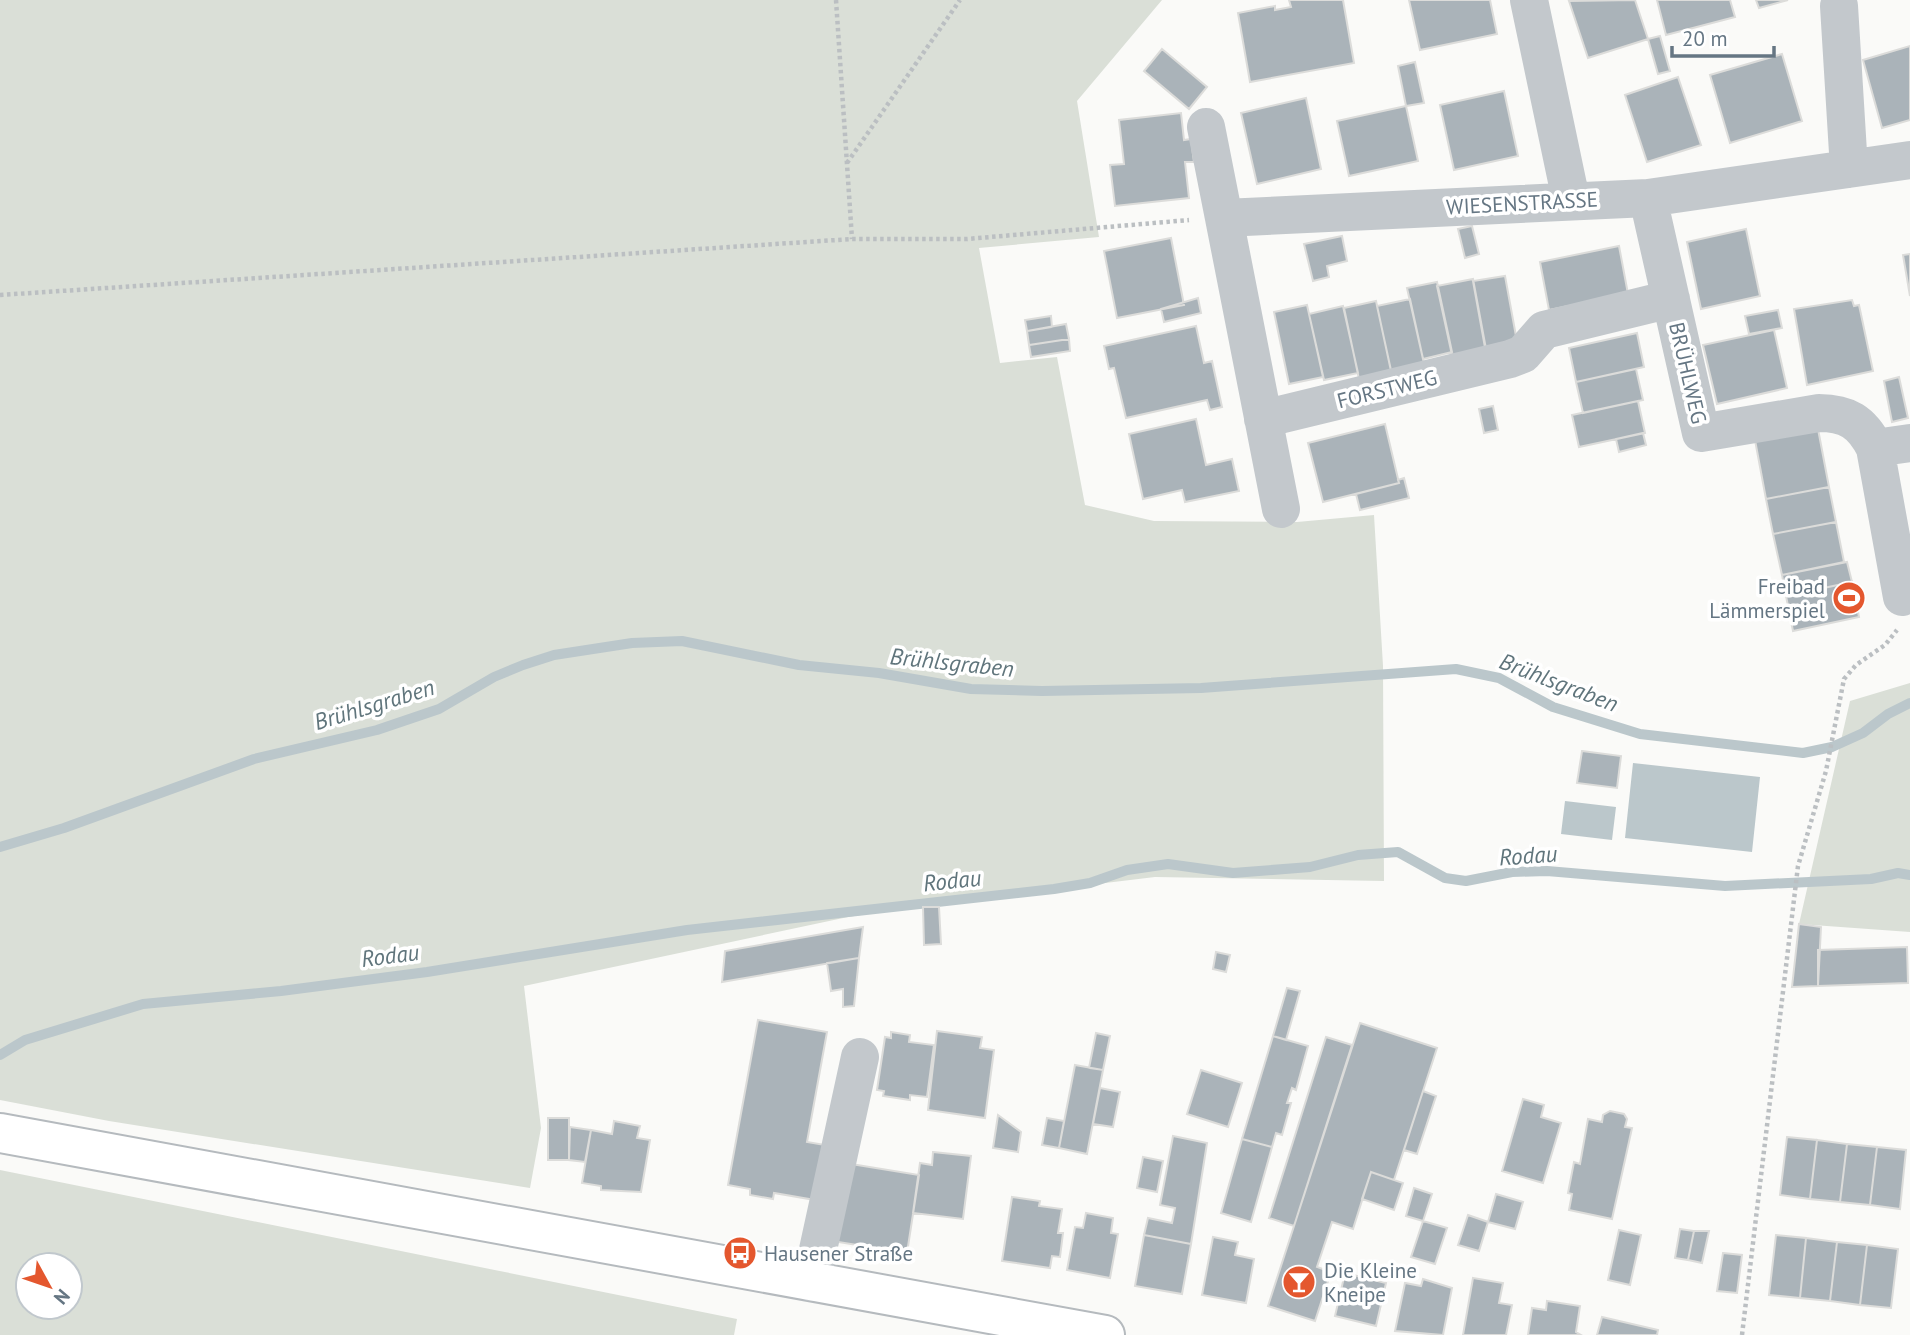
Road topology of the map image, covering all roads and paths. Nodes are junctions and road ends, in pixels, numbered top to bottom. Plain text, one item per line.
1 (836, 0) edge
2 (960, 0) edge
3 (1529, 0) edge
4 (1839, 6) dead end
5 (1206, 127) dead end
6 (1910, 160) edge
7 (847, 163) junction
8 (1849, 169) junction
9 (1648, 198) junction
10 (1571, 200) junction
11 (1224, 218) junction
12 (852, 239) junction
13 (0, 295) edge
14 (1671, 299) junction
15 (1263, 419) junction
16 (1881, 438) edge
17 (1281, 509) dead end
18 (1902, 597) joint
19 (860, 1056) dead end
20 (0, 1133) edge
21 (811, 1282) junction
22 (1105, 1335) edge
23 (1742, 1335) edge

1 - 7 path
2 - 7 path
3 - 10 street
4 - 8 street
5 - 11 street
6 - 8 street, WIESENSTRASSE
7 - 12 path
8 - 9 street, WIESENSTRASSE
9 - 10 street, WIESENSTRASSE
9 - 14 street, BRÜHLWEG
10 - 11 street, WIESENSTRASSE
11 - 12 path
11 - 15 street
12 - 13 path
14 - 15 street, FORSTWEG
14 - 16 street, BRÜHLWEG
15 - 17 street
16 - 18 street
18 - 23 path
19 - 21 street
20 - 21 main road
21 - 22 main road

